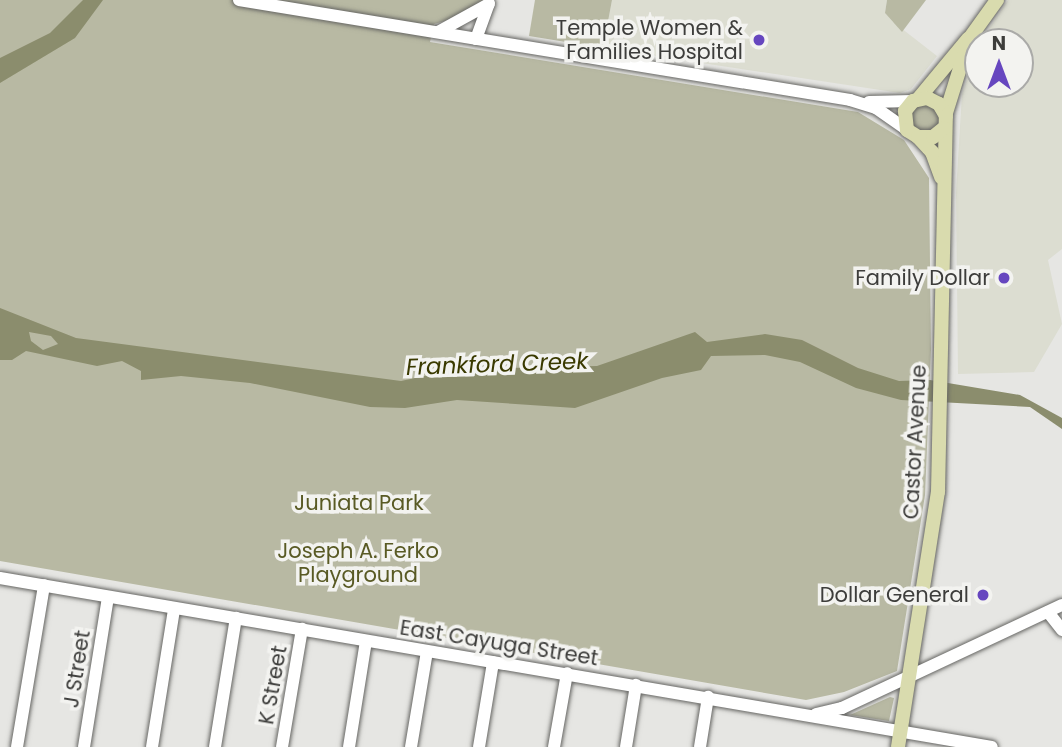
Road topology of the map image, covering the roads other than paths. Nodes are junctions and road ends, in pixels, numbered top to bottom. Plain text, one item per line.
1 (239, 0) edge
2 (997, 0) edge
3 (490, 2) edge
4 (977, 28) edge
5 (437, 33) junction
6 (476, 39) junction
7 (964, 45) edge
8 (964, 56) edge
9 (916, 100) junction
10 (865, 103) junction
11 (945, 121) junction
12 (912, 134) junction
13 (942, 179) junction
14 (0, 578) edge
15 (44, 585) junction
16 (108, 597) junction
17 (1062, 605) edge
18 (174, 608) junction
19 (1048, 611) junction
20 (236, 618) junction
21 (302, 629) junction
22 (1062, 630) edge
23 (366, 640) junction
24 (427, 651) junction
25 (493, 662) junction
26 (567, 673) junction
27 (909, 676) junction
28 (636, 684) junction
29 (708, 697) junction
30 (811, 715) junction
31 (900, 732) junction
32 (17, 747) edge
33 (84, 747) edge
34 (152, 747) edge
35 (215, 747) edge
36 (282, 747) edge
37 (349, 747) edge
38 (411, 747) edge
39 (479, 747) edge
40 (554, 747) edge
41 (626, 747) edge
42 (701, 747) edge
43 (898, 747) edge
44 (992, 747) edge

1 - 5 street
2 - 4 main road, Castor Avenue
3 - 5 street
3 - 6 street
5 - 6 street
6 - 10 street
7 - 9 main road, Castor Avenue
8 - 11 main road, Castor Avenue
9 - 10 street
9 - 11 main road
9 - 12 main road
10 - 12 street
11 - 12 main road
11 - 13 main road, Castor Avenue
12 - 13 main road, Castor Avenue
13 - 27 main road, Castor Avenue
14 - 15 street, East Cayuga Street
15 - 16 street, East Cayuga Street
15 - 32 street
16 - 18 street, East Cayuga Street
16 - 33 street, J Street
17 - 19 street
18 - 20 street, East Cayuga Street
18 - 34 street
19 - 22 street
19 - 27 street
20 - 21 street, East Cayuga Street
20 - 35 street
21 - 23 street, East Cayuga Street
21 - 36 street, K Street
23 - 24 street, East Cayuga Street
23 - 37 street
24 - 25 street, East Cayuga Street
24 - 38 street
25 - 26 street, East Cayuga Street
25 - 39 street
26 - 28 street, East Cayuga Street
26 - 40 street
27 - 30 street
27 - 31 main road, Castor Avenue
28 - 29 street, East Cayuga Street
28 - 41 street
29 - 30 street, East Cayuga Street
29 - 42 street
30 - 31 street, East Cayuga Street
31 - 43 main road, Castor Avenue
31 - 44 street, East Cayuga Street

